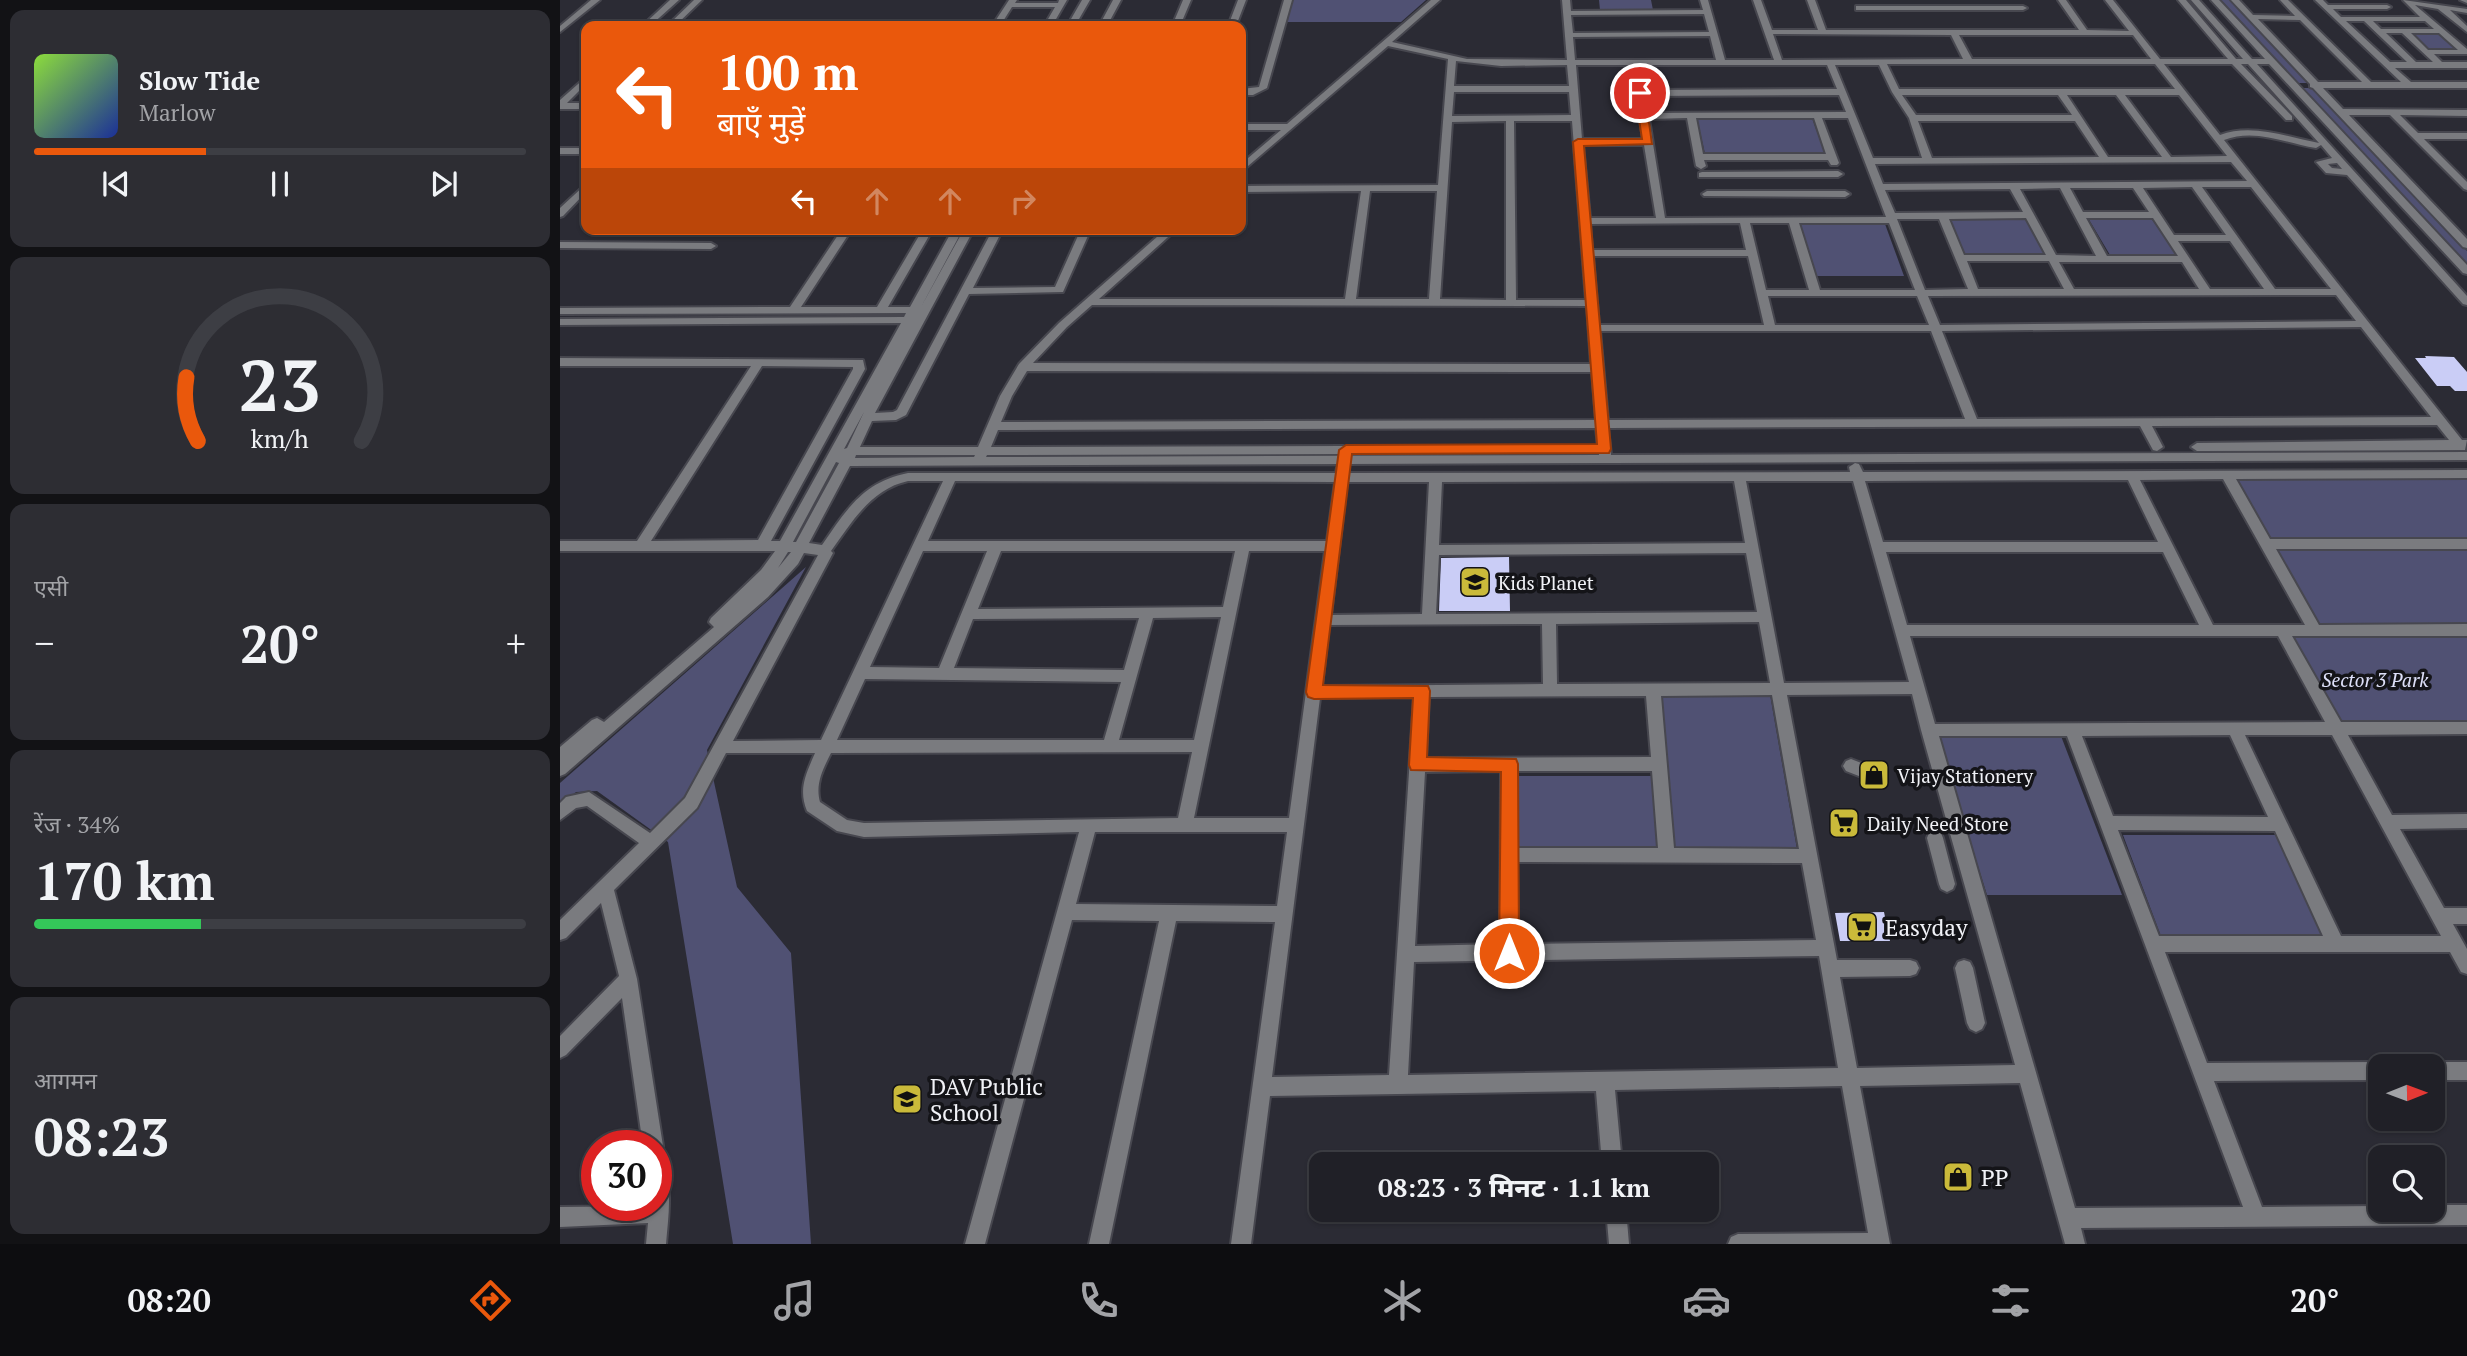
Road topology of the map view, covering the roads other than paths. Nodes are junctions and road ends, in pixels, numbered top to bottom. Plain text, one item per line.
1 (596, 0) edge
2 (675, 0) edge
3 (698, 0) edge
4 (1086, 0) edge
5 (1094, 0) edge
6 (1117, 0) edge
7 (1187, 0) edge
8 (1241, 0) edge
9 (1288, 0) edge
10 (1436, 0) edge
11 (1566, 0) edge
12 (1594, 0) edge
13 (1655, 0) edge
14 (1704, 0) edge
15 (1757, 0) edge
16 (1811, 0) edge
17 (2062, 0) edge
18 (2109, 0) edge
19 (2182, 0) edge
20 (2195, 0) edge
21 (2215, 0) edge
22 (2235, 0) edge
23 (2284, 0) edge
24 (2319, 0) edge
25 (2379, 0) edge
26 (2405, 0) edge
27 (2456, 0) edge
28 (1012, 2) edge
29 (1062, 2) edge
30 (1858, 4) edge
31 (2020, 4) edge
32 (2440, 6) junction
33 (2327, 7) junction
34 (2387, 7) junction
35 (2467, 10) edge
36 (1567, 12) junction
37 (1595, 12) junction
38 (1658, 12) junction
39 (1708, 12) junction
40 (2029, 16) dead end
41 (2252, 17) junction
42 (2301, 18) junction
43 (2340, 19) junction
44 (2366, 19) junction
45 (2402, 19) junction
46 (2428, 19) junction
47 (652, 21) edge
48 (676, 21) edge
49 (999, 21) edge
50 (1051, 21) edge
51 (1074, 21) edge
52 (1082, 21) edge
53 (1106, 21) edge
54 (1178, 21) edge
55 (1234, 21) edge
56 (2035, 24) dead end
57 (560, 30) edge
58 (2378, 30) junction
59 (2403, 30) junction
60 (2441, 30) junction
61 (2467, 30) edge
62 (1769, 32) junction
63 (1823, 32) junction
64 (1870, 32) junction
65 (1954, 32) junction
66 (2040, 33) junction
67 (2085, 33) junction
68 (2134, 33) junction
69 (1714, 34) junction
70 (1569, 35) junction
71 (2320, 36) junction
72 (2332, 36) dead end
73 (2345, 37) dead end
74 (2358, 37) junction
75 (1386, 43) junction
76 (2426, 52) junction
77 (2466, 52) edge
78 (1452, 58) junction
79 (2155, 61) junction
80 (2234, 61) junction
81 (2251, 61) junction
82 (2272, 61) junction
83 (1572, 62) junction
84 (1635, 62) junction
85 (1721, 62) junction
86 (1779, 62) junction
87 (1830, 62) junction
88 (1882, 62) junction
89 (1969, 62) junction
90 (2388, 65) junction
91 (2414, 65) junction
92 (2440, 65) junction
93 (2467, 65) edge
94 (581, 85) edge
95 (2294, 85) junction
96 (2317, 85) junction
97 (2369, 85) junction
98 (2409, 85) junction
99 (2467, 85) edge
100 (1448, 89) junction
101 (1574, 89) junction
102 (1246, 92) edge
103 (1842, 92) junction
104 (1896, 92) junction
105 (2061, 92) junction
106 (2119, 92) junction
107 (2180, 92) junction
108 (1640, 93) junction
109 (560, 105) edge
110 (581, 106) edge
111 (2342, 112) junction
112 (2392, 112) junction
113 (2467, 113) edge
114 (1817, 115) junction
115 (1851, 115) junction
116 (1644, 116) junction
117 (1691, 116) junction
118 (1510, 118) junction
119 (1576, 118) junction
120 (1913, 118) junction
121 (2077, 118) junction
122 (1446, 119) junction
123 (1246, 127) edge
124 (1289, 127) junction
125 (2416, 136) junction
126 (2465, 138) edge
127 (2219, 139) junction
128 (1578, 142) junction
129 (1648, 142) junction
130 (2316, 145) junction
131 (560, 151) edge
132 (581, 151) edge
133 (1699, 157) junction
134 (1832, 157) junction
135 (2105, 159) junction
136 (2168, 159) junction
137 (2234, 159) junction
138 (2326, 160) junction
139 (2339, 160) junction
140 (1868, 161) junction
141 (1928, 161) junction
142 (1246, 164) edge
143 (2351, 172) junction
144 (1838, 174) junction
145 (1702, 175) junction
146 (2255, 184) junction
147 (2194, 185) junction
148 (2137, 186) junction
149 (1879, 187) junction
150 (2014, 187) junction
151 (2064, 187) junction
152 (2467, 187) edge
153 (1366, 188) junction
154 (1441, 188) junction
155 (1246, 189) edge
156 (1707, 194) junction
157 (1845, 194) junction
158 (581, 195) edge
159 (560, 214) edge
160 (2029, 215) junction
161 (2080, 215) junction
162 (2156, 215) junction
163 (1943, 216) junction
164 (1891, 218) junction
165 (1713, 220) junction
166 (1744, 220) junction
167 (1793, 220) junction
168 (1854, 220) junction
169 (1585, 221) junction
170 (1661, 221) junction
171 (843, 235) edge
172 (925, 235) edge
173 (955, 235) edge
174 (965, 235) edge
175 (995, 235) edge
176 (1083, 235) edge
177 (1165, 235) edge
178 (2172, 238) junction
179 (2232, 238) junction
180 (560, 245) edge
181 (711, 246) dead end
182 (2467, 246) edge
183 (1588, 253) junction
184 (1751, 253) junction
185 (1960, 258) junction
186 (2052, 258) junction
187 (2104, 258) junction
188 (2185, 259) junction
189 (2467, 271) edge
190 (965, 291) junction
191 (1815, 292) junction
192 (1920, 292) junction
193 (2071, 292) junction
194 (2272, 292) junction
195 (2339, 292) junction
196 (1761, 293) junction
197 (2207, 293) junction
198 (1975, 294) junction
199 (1090, 302) junction
200 (2467, 302) edge
201 (1350, 303) junction
202 (1434, 303) junction
203 (1511, 303) junction
204 (1592, 303) junction
205 (560, 304) edge
206 (674, 307) junction
207 (796, 307) junction
208 (881, 310) junction
209 (560, 311) edge
210 (917, 315) junction
211 (664, 321) junction
212 (560, 322) edge
213 (2363, 324) junction
214 (1770, 326) junction
215 (1937, 327) junction
216 (1595, 328) junction
217 (560, 362) edge
218 (759, 362) junction
219 (1023, 367) junction
220 (1599, 368) junction
221 (867, 417) junction
222 (2441, 421) junction
223 (1973, 423) junction
224 (2144, 423) junction
225 (993, 426) junction
226 (1602, 426) junction
227 (2157, 447) junction
228 (2465, 449) edge
229 (1851, 453) junction
230 (1605, 454) junction
231 (1345, 455) junction
232 (844, 456) junction
233 (981, 456) junction
234 (2467, 474) edge
235 (2227, 475) junction
236 (1739, 476) junction
237 (1858, 476) junction
238 (2132, 476) junction
239 (951, 477) junction
240 (1342, 478) junction
241 (1436, 478) junction
242 (2267, 544) junction
243 (2467, 544) edge
244 (641, 545) junction
245 (762, 545) junction
246 (560, 546) edge
247 (920, 546) junction
248 (996, 546) junction
249 (1243, 546) junction
250 (1333, 546) junction
251 (783, 547) junction
252 (1878, 547) junction
253 (2168, 547) junction
254 (799, 548) junction
255 (1752, 548) junction
256 (825, 550) junction
257 (1432, 550) junction
258 (1229, 612) junction
259 (1147, 613) junction
260 (969, 614) junction
261 (1765, 617) junction
262 (1429, 619) junction
263 (1549, 619) junction
264 (1323, 620) junction
265 (2209, 630) junction
266 (2282, 630) junction
267 (2315, 630) junction
268 (2467, 630) edge
269 (1901, 631) junction
270 (860, 673) junction
271 (944, 674) junction
272 (1130, 676) junction
273 (1917, 688) junction
274 (1778, 689) junction
275 (1550, 690) junction
276 (1653, 690) junction
277 (1422, 691) junction
278 (1314, 692) junction
279 (2467, 727) edge
280 (2234, 728) junction
281 (2336, 728) junction
282 (2072, 729) junction
283 (1929, 730) junction
284 (827, 746) junction
285 (1110, 746) junction
286 (1201, 746) junction
287 (722, 747) junction
288 (560, 756) edge
289 (1509, 764) junction
290 (1659, 764) junction
291 (1417, 765) junction
292 (560, 769) edge
293 (560, 813) edge
294 (2467, 821) edge
295 (2388, 822) junction
296 (2107, 823) junction
297 (2279, 824) junction
298 (1089, 825) junction
299 (1184, 825) junction
300 (1296, 825) junction
301 (1935, 838) dead end
302 (657, 839) junction
303 (1509, 855) junction
304 (1667, 856) junction
305 (1809, 856) junction
306 (1947, 884) dead end
307 (606, 889) junction
308 (1065, 912) junction
309 (1168, 913) junction
310 (1285, 914) junction
311 (2440, 916) junction
312 (2467, 916) edge
313 (560, 932) edge
314 (2153, 944) junction
315 (2336, 944) junction
316 (2455, 944) junction
317 (1826, 948) junction
318 (1509, 953) junction
319 (1406, 954) junction
320 (2467, 966) edge
321 (1909, 968) dead end
322 (1964, 968) dead end
323 (1830, 969) junction
324 (628, 979) junction
325 (1976, 1023) dead end
326 (560, 1049) edge
327 (2368, 1071) edge
328 (2445, 1071) edge
329 (2467, 1071) edge
330 (2201, 1072) junction
331 (2026, 1074) junction
332 (1850, 1077) junction
333 (1605, 1081) junction
334 (1398, 1084) junction
335 (1262, 1087) junction
336 (651, 1130) edge
337 (1611, 1152) edge
338 (2467, 1215) edge
339 (581, 1216) edge
340 (2256, 1216) junction
341 (560, 1217) edge
342 (2067, 1218) junction
343 (658, 1221) edge
344 (1617, 1222) edge
345 (656, 1244) edge
346 (975, 1244) edge
347 (1099, 1244) edge
348 (1241, 1244) edge
349 (1619, 1244) edge
350 (1738, 1244) edge
351 (1754, 1244) edge
352 (1880, 1244) edge
353 (2074, 1244) edge

1 - 57 street
2 - 47 street
3 - 48 street
4 - 51 street
5 - 52 street
6 - 53 street
7 - 54 street
8 - 55 street
9 - 102 street
10 - 75 street
11 - 36 street
12 - 37 street
13 - 38 street
14 - 39 street
15 - 62 street
16 - 63 street
17 - 67 street
18 - 68 street
19 - 80 street
20 - 81 street
21 - 82 street
22 - 41 street
23 - 42 street
24 - 33 street
25 - 34 street
26 - 32 street
26 - 46 street
27 - 35 street
28 - 29 street
28 - 49 street
29 - 50 street
30 - 31 street
30 - 64 street
31 - 40 street
32 - 35 street
32 - 61 street
33 - 34 street
33 - 43 street
34 - 45 street
36 - 37 street
36 - 70 street
37 - 38 street
38 - 39 street
39 - 69 street
41 - 42 street
41 - 96 street
42 - 71 street
43 - 44 street
43 - 74 street
44 - 45 street
44 - 58 street
45 - 46 street
46 - 60 street
56 - 66 street
58 - 59 street
58 - 91 street
59 - 60 street
59 - 76 street
60 - 77 street
62 - 63 street
62 - 86 street
63 - 64 street
64 - 65 street
65 - 66 street
65 - 89 street
66 - 67 street
67 - 68 street
68 - 79 street
69 - 70 street
69 - 85 street
70 - 83 street
71 - 72 street
71 - 97 street
73 - 74 street
74 - 90 street
75 - 78 street
75 - 124 street
76 - 77 street
76 - 92 street
78 - 83 street
78 - 100 street
79 - 80 street
79 - 89 street
79 - 107 street
80 - 81 street
80 - 130 street
81 - 82 street
81 - 139 street
82 - 95 street
83 - 84 street
83 - 101 street
84 - 85 street
84 - 108 street
85 - 86 street
86 - 87 street
87 - 88 street
87 - 103 street
88 - 89 street
88 - 104 street
90 - 91 street
90 - 98 street
91 - 92 street
92 - 93 street
94 - 109 street
95 - 96 street
95 - 189 street
96 - 97 street
96 - 111 street
97 - 98 street
98 - 99 street
100 - 101 street
100 - 122 street
101 - 119 street
103 - 108 street
103 - 115 street
104 - 105 street
104 - 120 street
105 - 106 street
105 - 121 street
106 - 107 street
106 - 136 street
107 - 127 street
108 - 116 street
109 - 110 street
111 - 112 street
111 - 182 street
112 - 113 street
112 - 125 street
114 - 115 street
114 - 117 street
114 - 134 street
115 - 140 street
116 - 117 street
116 - 129 street
117 - 133 street
118 - 119 street
118 - 122 street
118 - 203 street
119 - 128 street
120 - 121 street
120 - 141 street
121 - 135 street
122 - 154 street
123 - 124 street
124 - 142 street
125 - 126 street
125 - 152 street
127 - 130 street
127 - 137 street
128 - 129 street
128 - 169 street
129 - 170 street
130 - 138 street
131 - 132 street
133 - 134 street
133 - 145 street
134 - 144 street
135 - 136 street
135 - 141 street
136 - 137 street
137 - 146 street
138 - 139 street
138 - 143 street
139 - 143 street
140 - 141 street
140 - 149 street
143 - 200 street
144 - 145 street
144 - 157 street
145 - 156 street
146 - 147 street
146 - 195 street
147 - 148 street
147 - 179 street
148 - 151 street
148 - 162 street
149 - 150 street
149 - 164 street
150 - 151 street
150 - 160 street
151 - 161 street
153 - 154 street
153 - 155 street
153 - 201 street
154 - 202 street
156 - 157 street
156 - 165 street
157 - 168 street
158 - 159 street
160 - 163 street
160 - 186 street
161 - 162 street
161 - 187 street
162 - 178 street
163 - 164 street
163 - 185 street
164 - 168 street
164 - 192 street
165 - 166 street
165 - 170 street
166 - 167 street
166 - 184 street
167 - 168 street
167 - 191 street
169 - 170 street
169 - 183 street
171 - 207 street
172 - 208 street
173 - 210 street
174 - 210 street
175 - 190 street
176 - 190 street
177 - 199 street
178 - 179 street
178 - 188 street
179 - 194 street
180 - 181 street
183 - 184 street
183 - 204 street
184 - 196 street
185 - 186 street
185 - 198 street
186 - 187 street
186 - 193 street
187 - 188 street
188 - 197 street
190 - 221 street
191 - 192 street
191 - 196 street
192 - 198 street
192 - 215 street
193 - 197 street
193 - 198 street
194 - 195 street
194 - 197 street
195 - 213 street
196 - 214 street
199 - 201 street
199 - 219 street
201 - 202 street
202 - 203 street
203 - 204 street
204 - 216 street
205 - 206 street
206 - 207 street
206 - 209 street
206 - 211 street
207 - 208 street
208 - 210 street
210 - 211 street
210 - 221 street
210 - 232 street
211 - 212 street
213 - 215 street
213 - 222 street
214 - 215 street
214 - 216 street
215 - 223 street
216 - 220 street
217 - 218 street
218 - 244 street
218 - 245 street
219 - 220 street
219 - 225 street
220 - 226 street
221 - 232 street
222 - 224 street
222 - 228 street
223 - 224 street
223 - 226 street
224 - 227 street
225 - 226 street
225 - 233 street
226 - 230 street
227 - 228 street
227 - 229 street
228 - 229 street
229 - 230 street
229 - 237 street
230 - 231 street
231 - 233 street
231 - 240 street
232 - 233 street
232 - 251 street
232 - 254 street
234 - 235 street
235 - 238 street
235 - 242 street
236 - 237 street
236 - 241 street
236 - 255 street
237 - 238 street
237 - 252 street
238 - 253 street
239 - 240 street
239 - 247 street
239 - 256 street
240 - 241 street
240 - 250 street
241 - 257 street
242 - 243 street
242 - 267 street
244 - 245 street
244 - 246 street
245 - 251 street
247 - 248 street
247 - 270 street
248 - 249 street
248 - 260 street
249 - 250 street
249 - 258 street
250 - 264 street
251 - 254 street
251 - 288 street
252 - 253 street
252 - 269 street
253 - 265 street
254 - 256 street
254 - 292 street
255 - 257 street
255 - 261 street
256 - 287 street
257 - 262 street
258 - 259 street
258 - 286 street
259 - 260 street
259 - 272 street
260 - 271 street
261 - 263 street
261 - 274 street
262 - 263 street
262 - 264 street
263 - 275 street
264 - 278 street
265 - 266 street
265 - 269 street
266 - 267 street
266 - 281 street
267 - 268 street
269 - 273 street
270 - 271 street
270 - 284 street
271 - 272 street
272 - 285 street
273 - 274 street
273 - 283 street
274 - 276 street
274 - 305 street
275 - 276 street
275 - 277 street
276 - 290 street
277 - 278 street
277 - 291 street
278 - 300 street
279 - 281 street
280 - 281 street
280 - 282 street
280 - 297 street
281 - 295 street
282 - 283 street
282 - 296 street
283 - 331 street
284 - 285 street
284 - 287 street
284 - 298 street
285 - 286 street
286 - 299 street
287 - 302 street
289 - 290 street
289 - 291 street
289 - 303 street
290 - 304 street
291 - 319 street
293 - 302 street
294 - 295 street
295 - 311 street
296 - 297 street
296 - 314 street
297 - 315 street
298 - 299 street
298 - 308 street
299 - 300 street
300 - 310 street
301 - 306 street
302 - 307 street
303 - 304 street
303 - 318 street
304 - 305 street
305 - 317 street
307 - 313 street
307 - 324 street
308 - 309 street
308 - 346 street
309 - 310 street
309 - 347 street
310 - 335 street
311 - 312 street
311 - 316 street
314 - 315 street
314 - 330 street
315 - 316 street
316 - 320 street
317 - 318 street
317 - 323 street
318 - 319 street
319 - 334 street
321 - 323 street
322 - 325 street
323 - 332 street
324 - 326 street
324 - 336 street
327 - 330 street
328 - 329 street
330 - 340 street
331 - 332 street
331 - 342 street
332 - 333 street
332 - 352 street
333 - 334 street
333 - 337 street
334 - 335 street
335 - 348 street
338 - 340 street
339 - 341 street
340 - 342 street
342 - 353 street
343 - 345 street
344 - 349 street
350 - 351 street
351 - 352 street

